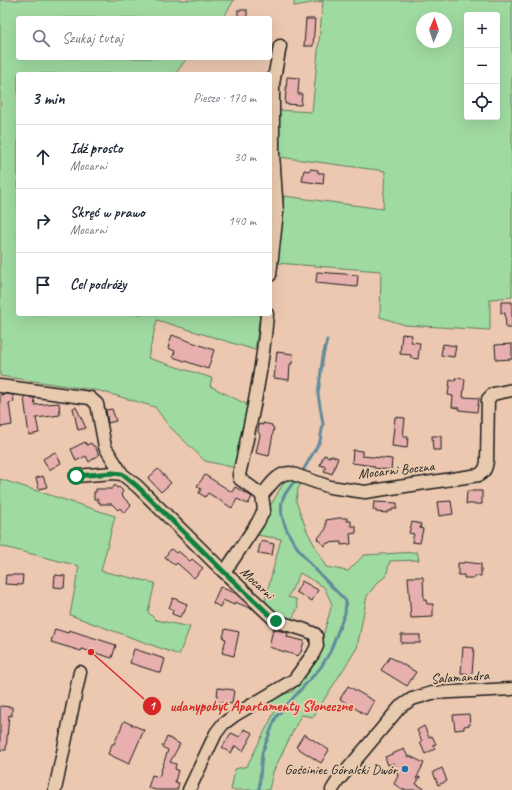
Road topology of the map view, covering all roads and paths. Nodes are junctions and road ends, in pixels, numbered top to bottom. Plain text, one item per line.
1 (280, 46) dead end
2 (272, 257) edge
3 (267, 316) edge
4 (0, 386) edge
5 (512, 390) edge
6 (122, 474) junction
7 (76, 476) dead end
8 (262, 495) junction
9 (223, 571) junction
10 (80, 672) dead end
11 (512, 689) edge
12 (55, 790) edge
13 (189, 790) edge
14 (332, 790) edge

1 - 2 street
3 - 8 street
4 - 6 street, Mocarni
5 - 8 street, Mocarni Boczna
6 - 7 street
6 - 9 street, Mocarni
8 - 9 street
9 - 13 street, Mocarni
10 - 12 street
11 - 14 street, Salamandra

